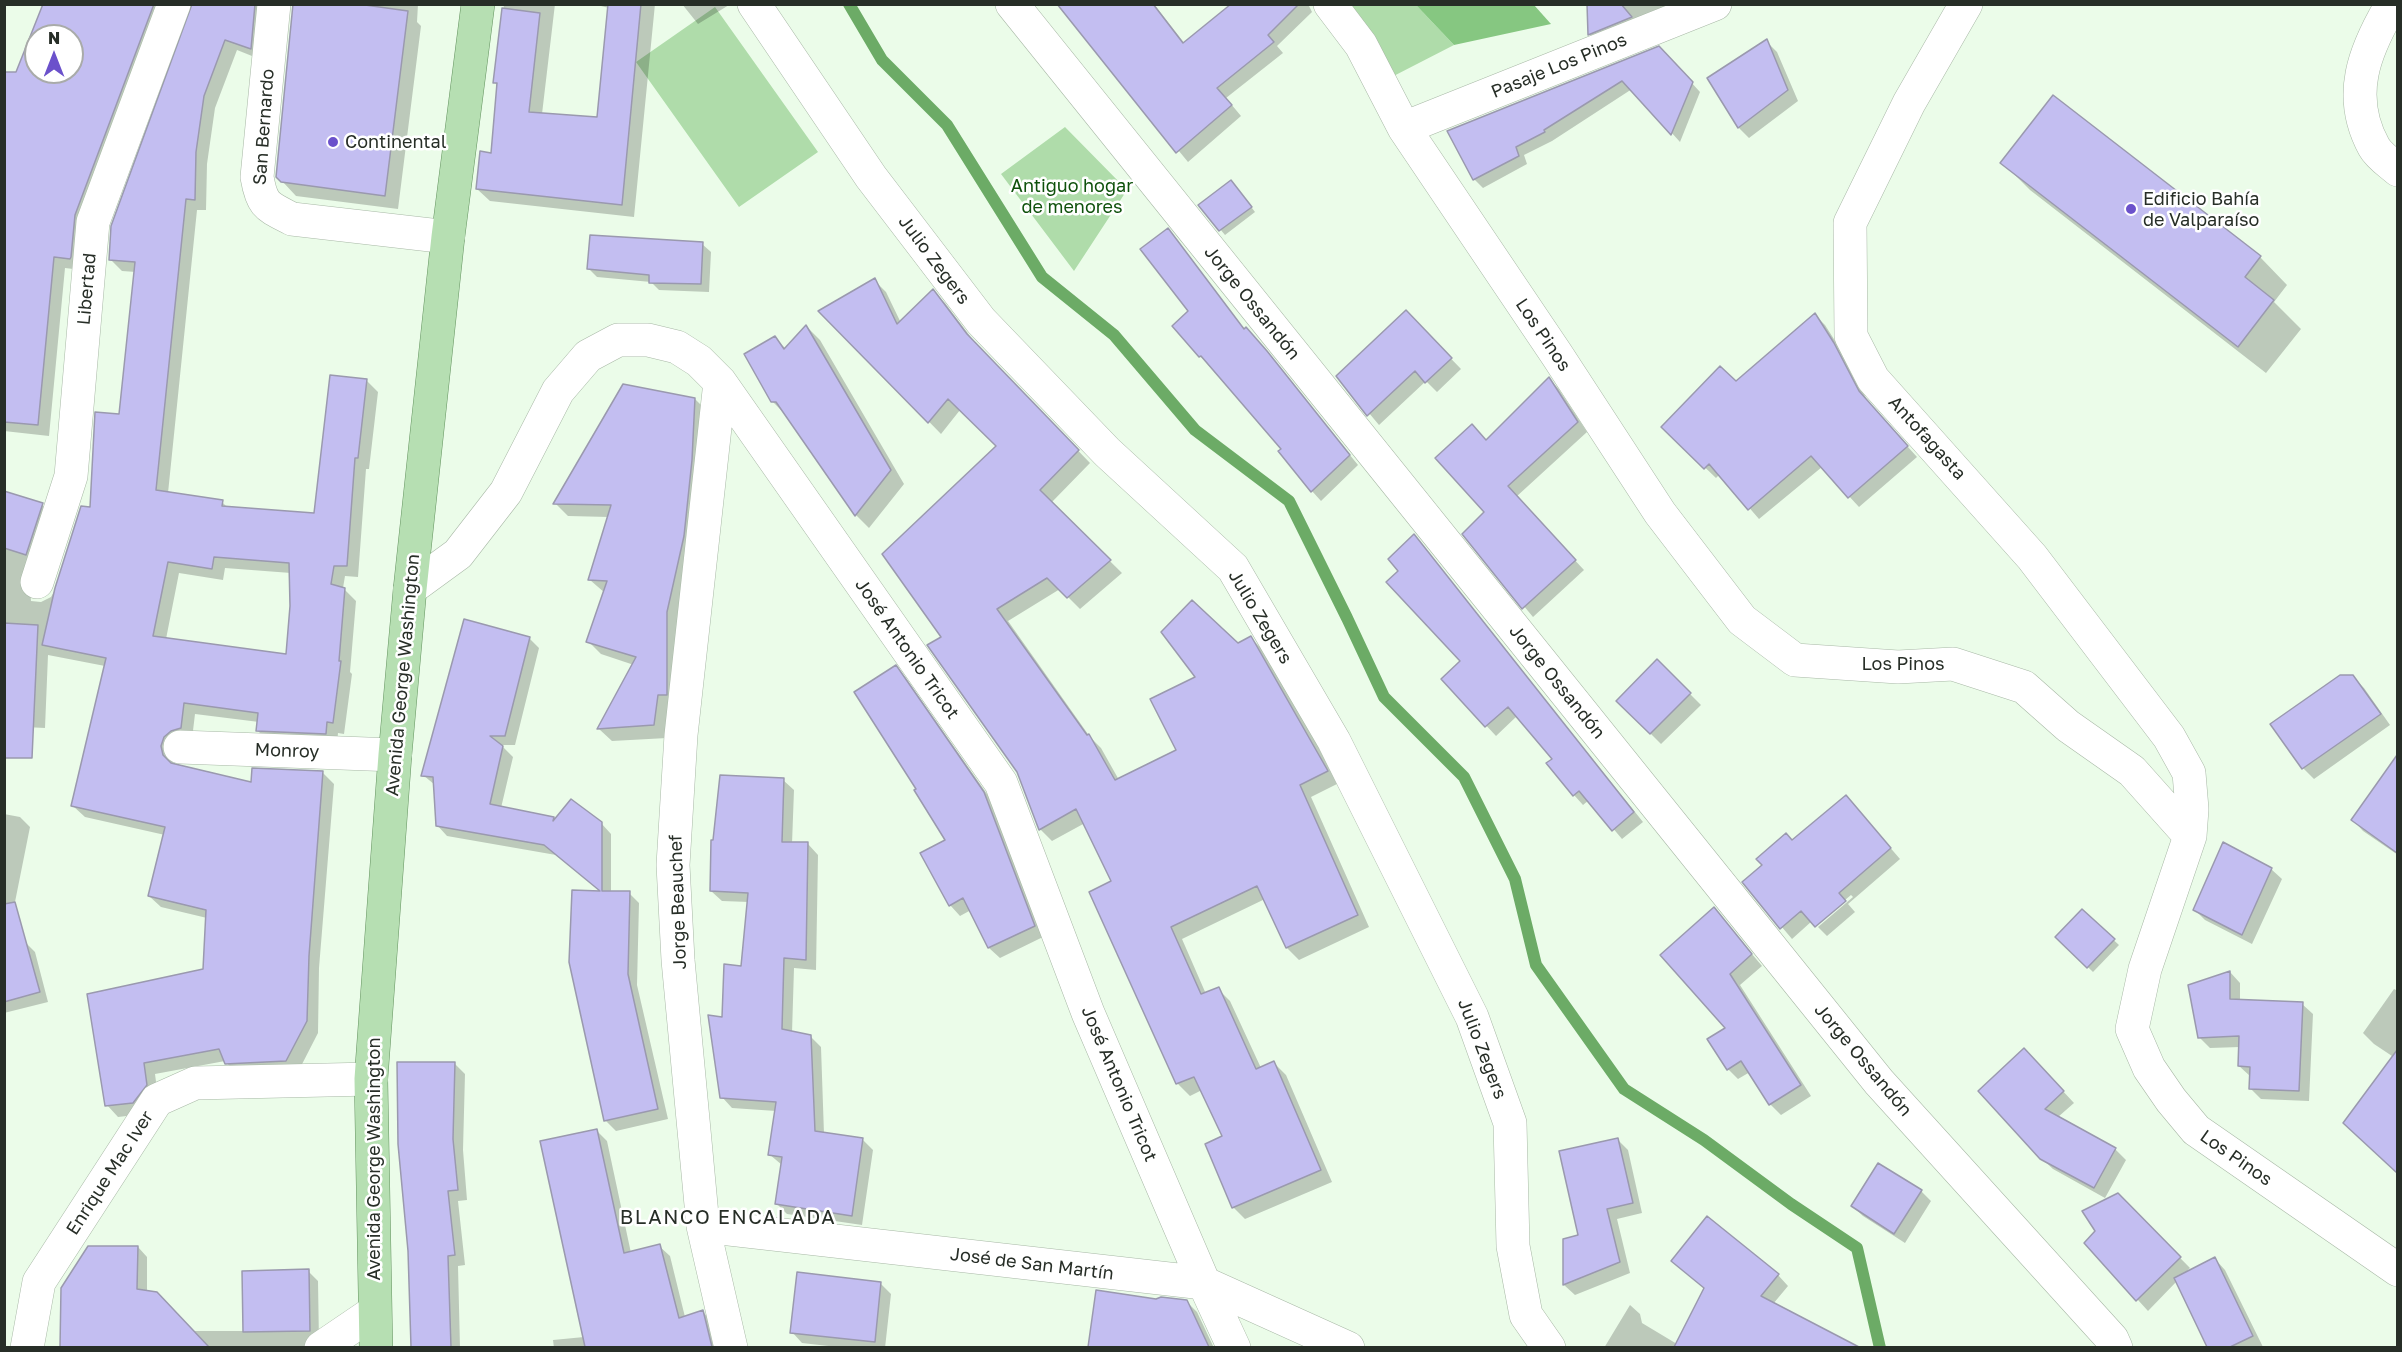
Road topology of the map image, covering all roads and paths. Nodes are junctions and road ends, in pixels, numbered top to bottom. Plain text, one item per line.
1 (174, 4) edge
2 (274, 4) edge
3 (478, 4) edge
4 (754, 4) edge
5 (1012, 4) edge
6 (1330, 4) edge
7 (1715, 4) edge
8 (1966, 4) edge
9 (2392, 4) edge
10 (1404, 128) junction
11 (2397, 170) edge
12 (448, 237) junction
13 (720, 382) junction
14 (37, 582) dead end
15 (410, 589) junction
16 (180, 747) dead end
17 (395, 755) junction
18 (2190, 836) junction
19 (371, 1079) junction
20 (702, 1226) junction
21 (2397, 1270) edge
22 (1204, 1283) junction
23 (374, 1312) junction
24 (27, 1347) edge
25 (321, 1347) edge
26 (376, 1347) edge
27 (731, 1347) edge
28 (1234, 1347) edge
29 (1348, 1347) edge
30 (1549, 1347) edge
31 (2115, 1347) edge

1 - 14 street, Libertad
2 - 12 street, San Bernardo
3 - 12 main road, Avenida George Washington
4 - 30 street, Julio Zegers
5 - 31 street, Jorge Ossandón
6 - 10 street, Los Pinos
7 - 10 street, Pasaje Los Pinos
8 - 18 street, Antofagasta
9 - 11 street
10 - 18 street, Los Pinos
12 - 15 main road, Avenida George Washington
13 - 15 street, José Antonio Tricot
13 - 20 street, Jorge Beauchef
13 - 22 street, José Antonio Tricot
15 - 17 main road, Avenida George Washington
16 - 17 street, Monroy
17 - 19 main road, Avenida George Washington
18 - 21 street, Los Pinos
19 - 23 main road, Avenida George Washington
19 - 24 street, Enrique Mac Iver
20 - 22 street, José de San Martín
20 - 27 street, Jorge Beauchef
22 - 28 street, José Antonio Tricot
22 - 29 street, José de San Martín
23 - 25 street
23 - 26 main road, Avenida George Washington

